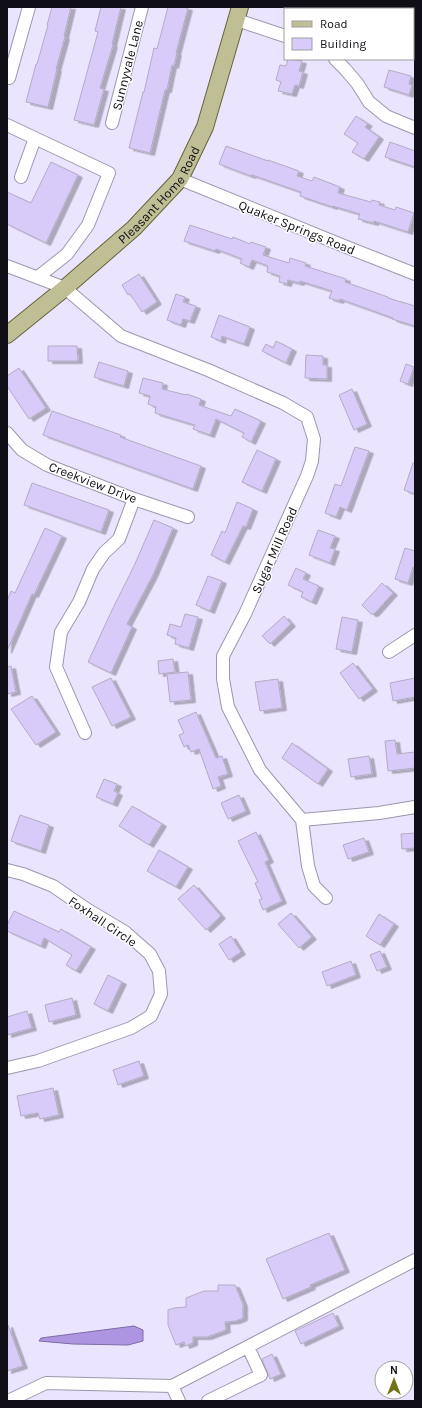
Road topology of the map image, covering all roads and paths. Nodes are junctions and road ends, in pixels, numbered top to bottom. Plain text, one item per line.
1 (29, 7) edge
2 (142, 7) edge
3 (239, 14) edge
4 (284, 36) edge
5 (336, 60) edge
6 (9, 78) dead end
7 (112, 123) dead end
8 (7, 125) edge
9 (415, 128) edge
10 (35, 138) junction
11 (21, 177) dead end
12 (180, 178) junction
13 (7, 266) edge
14 (415, 274) edge
15 (38, 277) junction
16 (65, 288) junction
17 (7, 335) edge
18 (7, 433) edge
19 (134, 498) junction
20 (188, 517) dead end
21 (415, 635) edge
22 (389, 652) dead end
23 (85, 733) dead end
24 (415, 807) edge
25 (302, 820) junction
26 (7, 870) edge
27 (326, 898) dead end
28 (7, 1068) edge
29 (415, 1260) edge
30 (248, 1347) junction
31 (172, 1386) junction
32 (8, 1401) edge
33 (179, 1401) edge
34 (208, 1401) edge

1 - 6 street
2 - 7 street, Sunnyvale Lane
3 - 4 street
3 - 12 main road, Pleasant Home Road
5 - 9 street
8 - 10 street
10 - 11 street
10 - 15 street
12 - 14 street, Quaker Springs Road
12 - 16 main road, Pleasant Home Road
13 - 15 street, Sugar Mill Road
15 - 16 street, Sugar Mill Road
16 - 17 main road, Pleasant Home Road
16 - 25 street, Sugar Mill Road
18 - 19 street, Creekview Drive
19 - 20 street, Creekview Drive
19 - 23 street
21 - 22 street
24 - 25 street
25 - 27 street
26 - 28 street, Foxhall Circle
29 - 30 street
30 - 31 street
30 - 34 street
31 - 32 street
31 - 33 street

